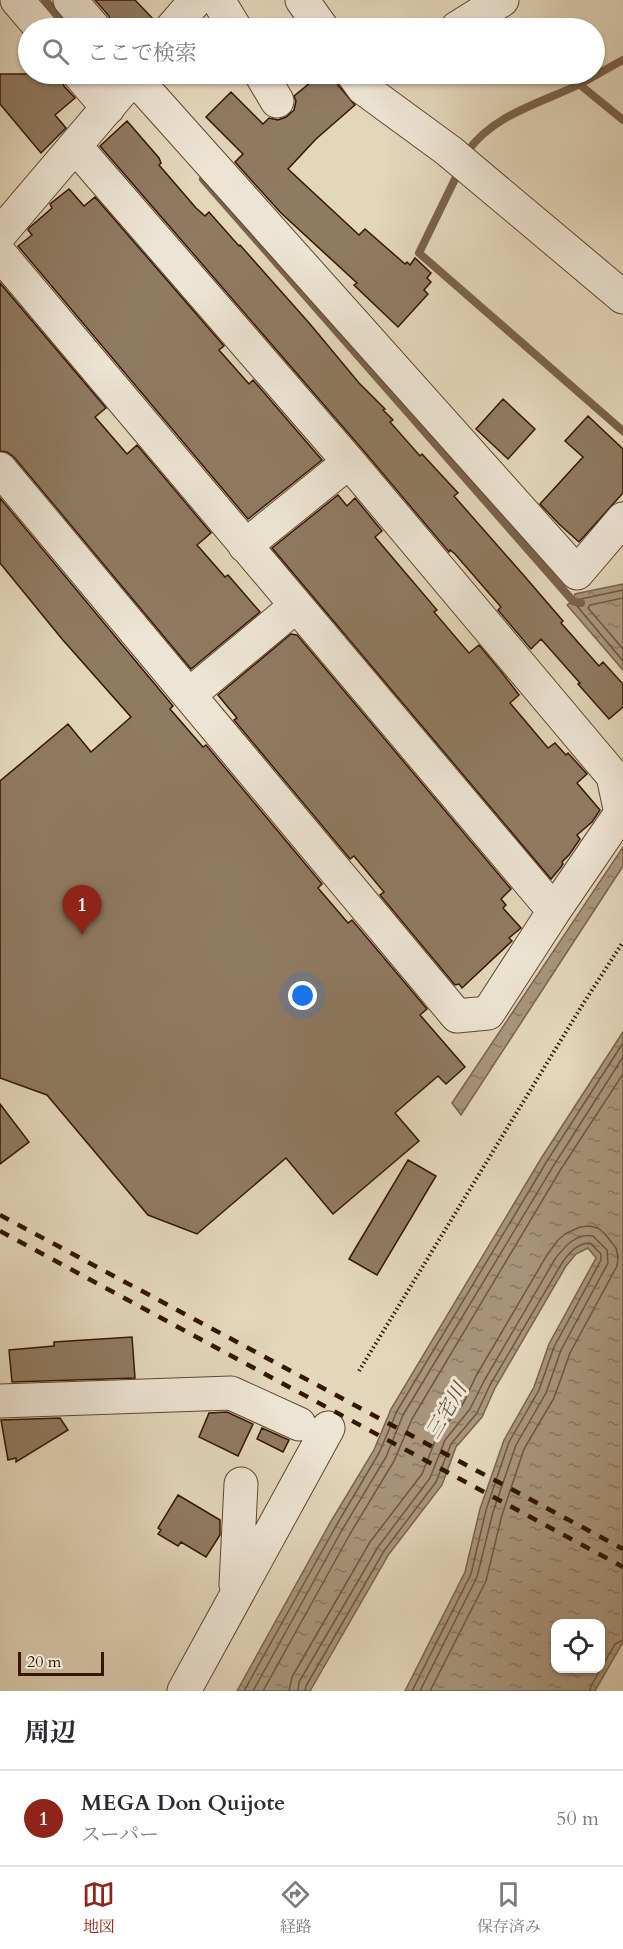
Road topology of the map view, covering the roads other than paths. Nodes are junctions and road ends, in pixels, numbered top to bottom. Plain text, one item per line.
1 (17, 0) edge
2 (70, 0) edge
3 (218, 0) edge
4 (302, 0) edge
5 (502, 0) edge
6 (32, 18) edge
7 (85, 18) edge
8 (229, 18) edge
9 (315, 18) edge
10 (473, 18) edge
11 (88, 84) edge
12 (127, 84) edge
13 (142, 84) edge
14 (267, 84) edge
15 (374, 84) edge
16 (277, 101) dead end
17 (108, 108) junction
18 (75, 146) junction
19 (0, 234) edge
20 (0, 254) edge
21 (623, 297) edge
22 (349, 462) junction
23 (0, 469) edge
24 (623, 519) edge
25 (245, 546) junction
26 (296, 606) junction
27 (189, 695) junction
28 (554, 911) junction
29 (0, 1401) edge
30 (241, 1484) dead end
31 (236, 1593) junction
32 (184, 1691) edge

1 - 6 street
2 - 7 street
3 - 8 street
4 - 9 street
5 - 10 street
11 - 17 street
12 - 17 street
13 - 24 street
14 - 16 street
15 - 21 street
17 - 18 street
18 - 19 street
18 - 22 street
20 - 25 street
22 - 25 street
22 - 28 street
23 - 27 street
25 - 26 street
26 - 27 street
26 - 28 street
27 - 28 street
29 - 31 street
30 - 31 street
31 - 32 street

